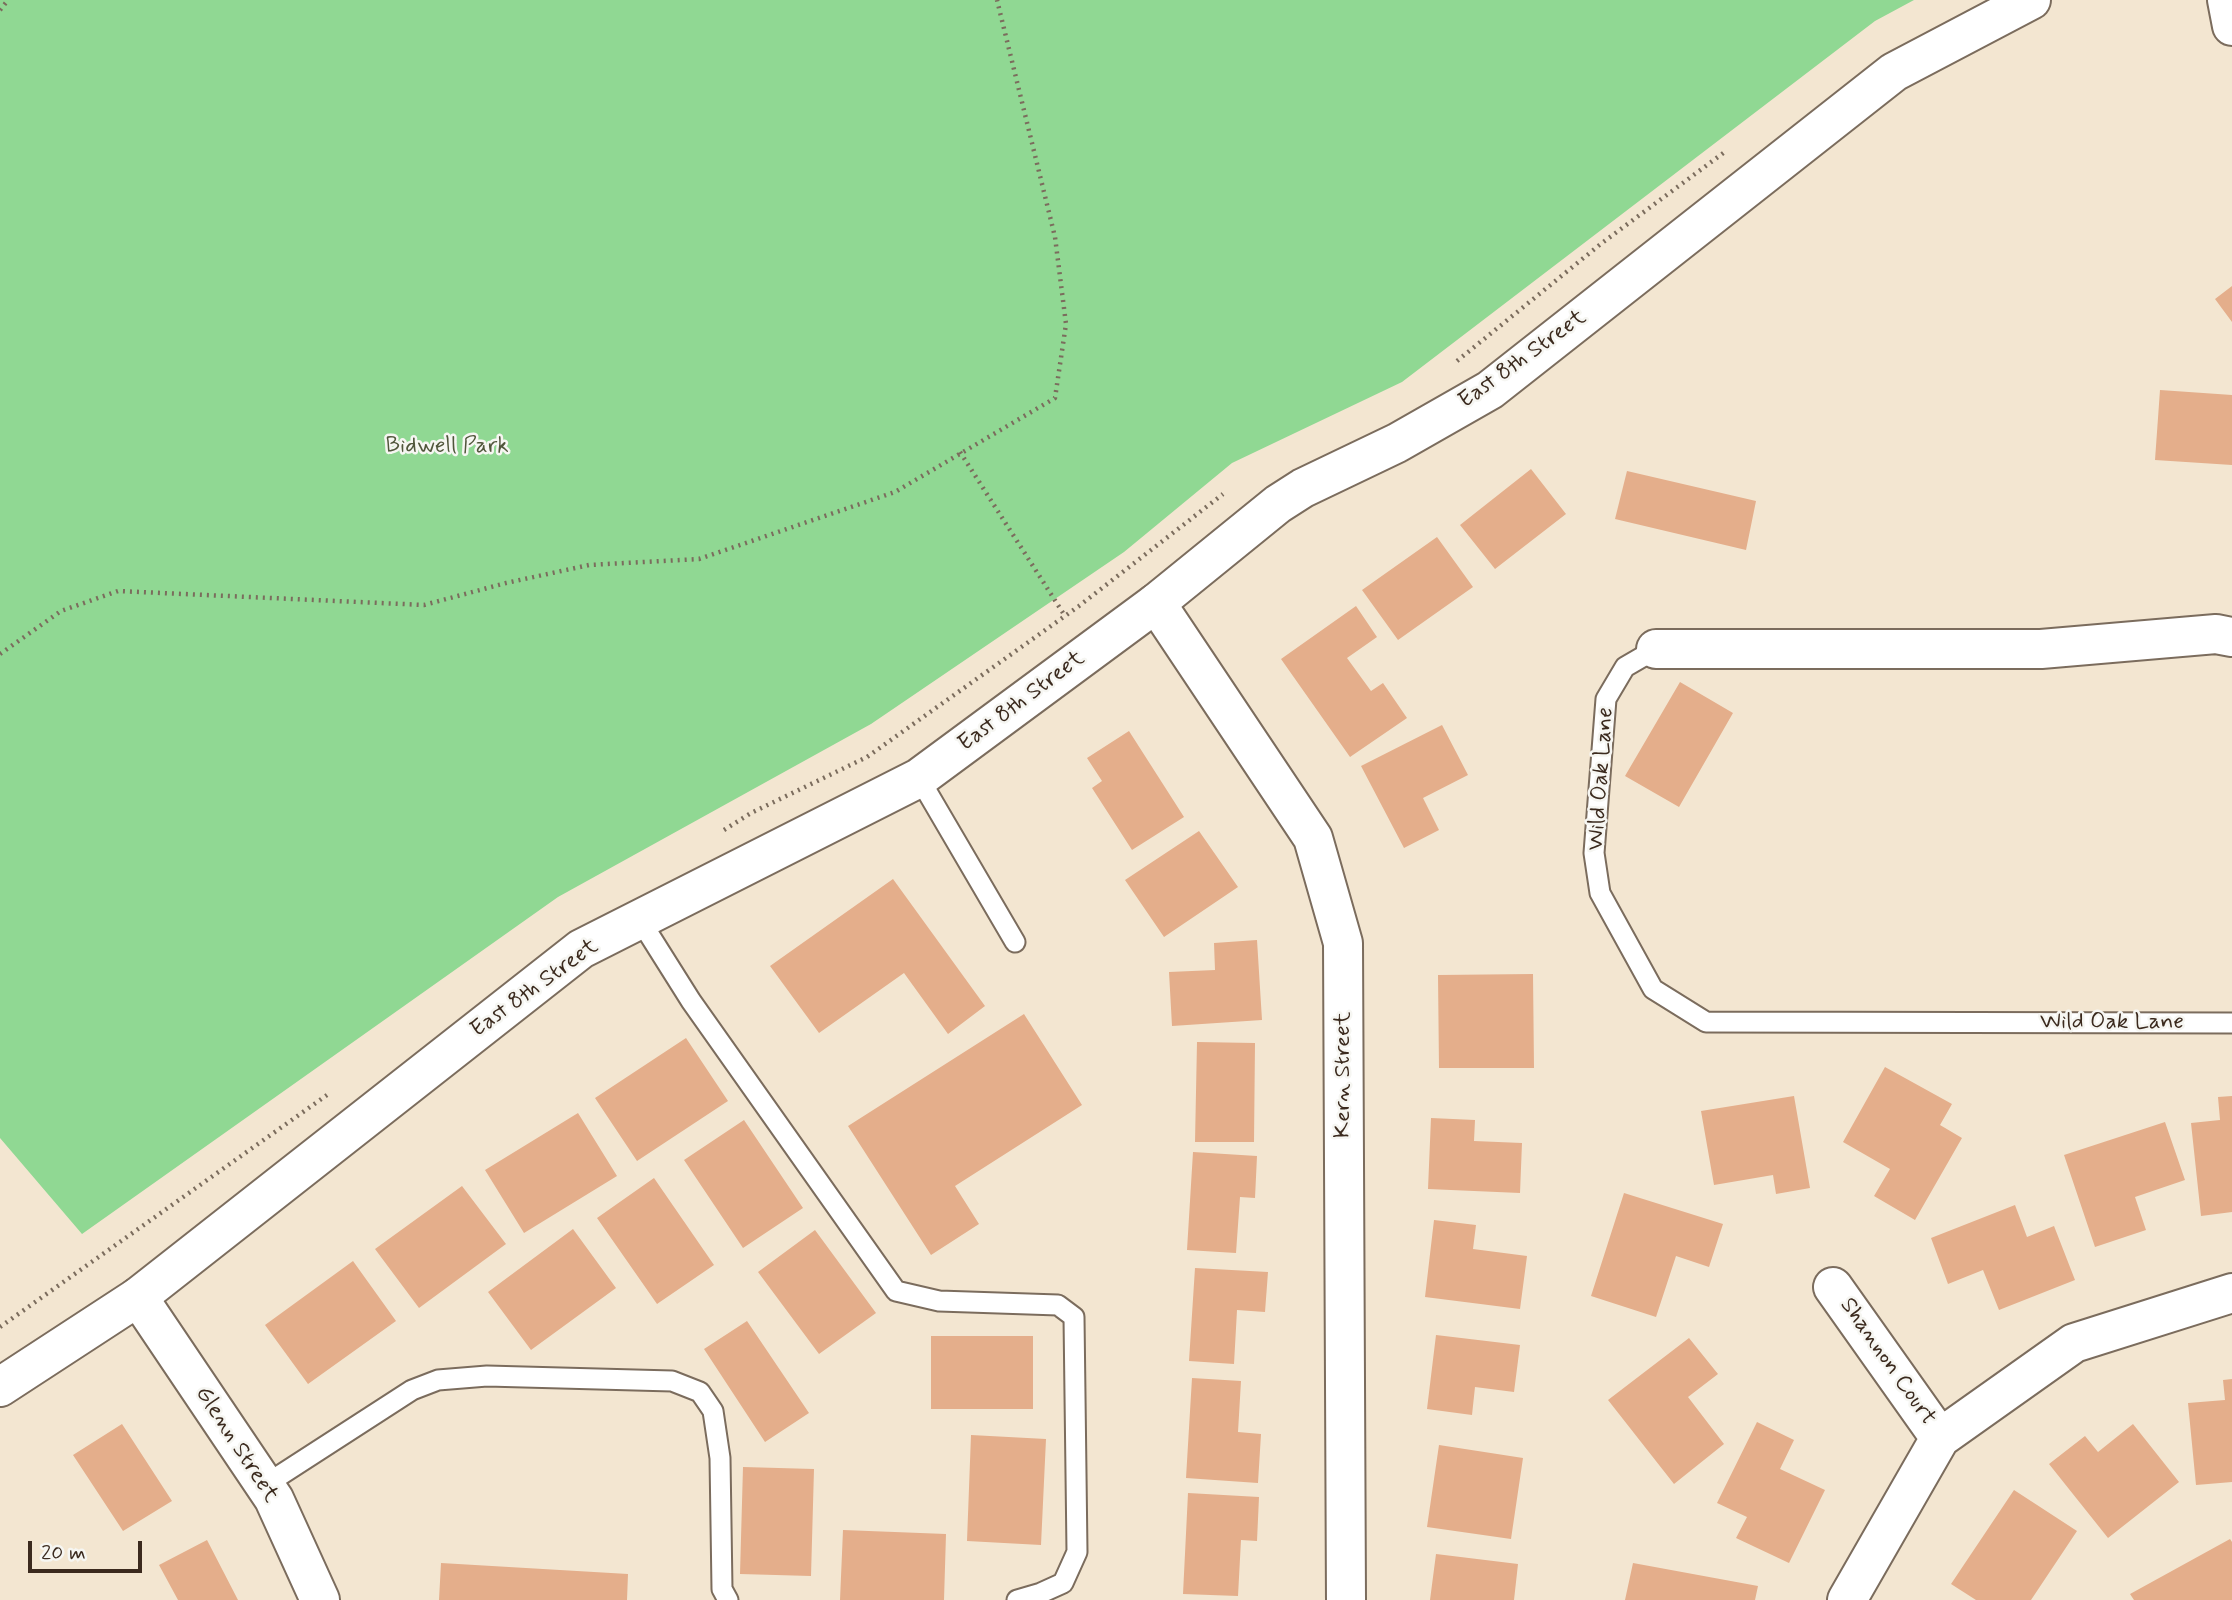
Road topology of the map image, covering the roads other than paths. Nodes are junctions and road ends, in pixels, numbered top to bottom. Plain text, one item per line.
1 (2031, 0) edge
2 (2227, 0) edge
3 (2232, 26) edge
4 (1156, 603) junction
5 (2232, 637) edge
6 (1656, 649) joint
7 (919, 778) junction
8 (640, 920) junction
9 (1015, 942) dead end
10 (2232, 1023) edge
11 (1833, 1287) dead end
12 (2232, 1293) edge
13 (138, 1297) junction
14 (0, 1387) edge
15 (1940, 1438) junction
16 (265, 1485) junction
17 (320, 1600) edge
18 (728, 1600) edge
19 (1017, 1600) edge
20 (1346, 1600) edge
21 (1847, 1600) edge

1 - 4 street, East 8th Street
2 - 3 street
4 - 7 street, East 8th Street
4 - 20 street, Kern Street
5 - 6 street, Wild Oak Lane
6 - 10 lane, Wild Oak Lane
7 - 8 street, East 8th Street
7 - 9 lane
8 - 13 street, East 8th Street
8 - 19 lane
11 - 15 street, Shannon Court
12 - 15 street
13 - 14 street, East 8th Street
13 - 16 street, Glenn Street
15 - 21 street
16 - 17 street, Glenn Street
16 - 18 lane

